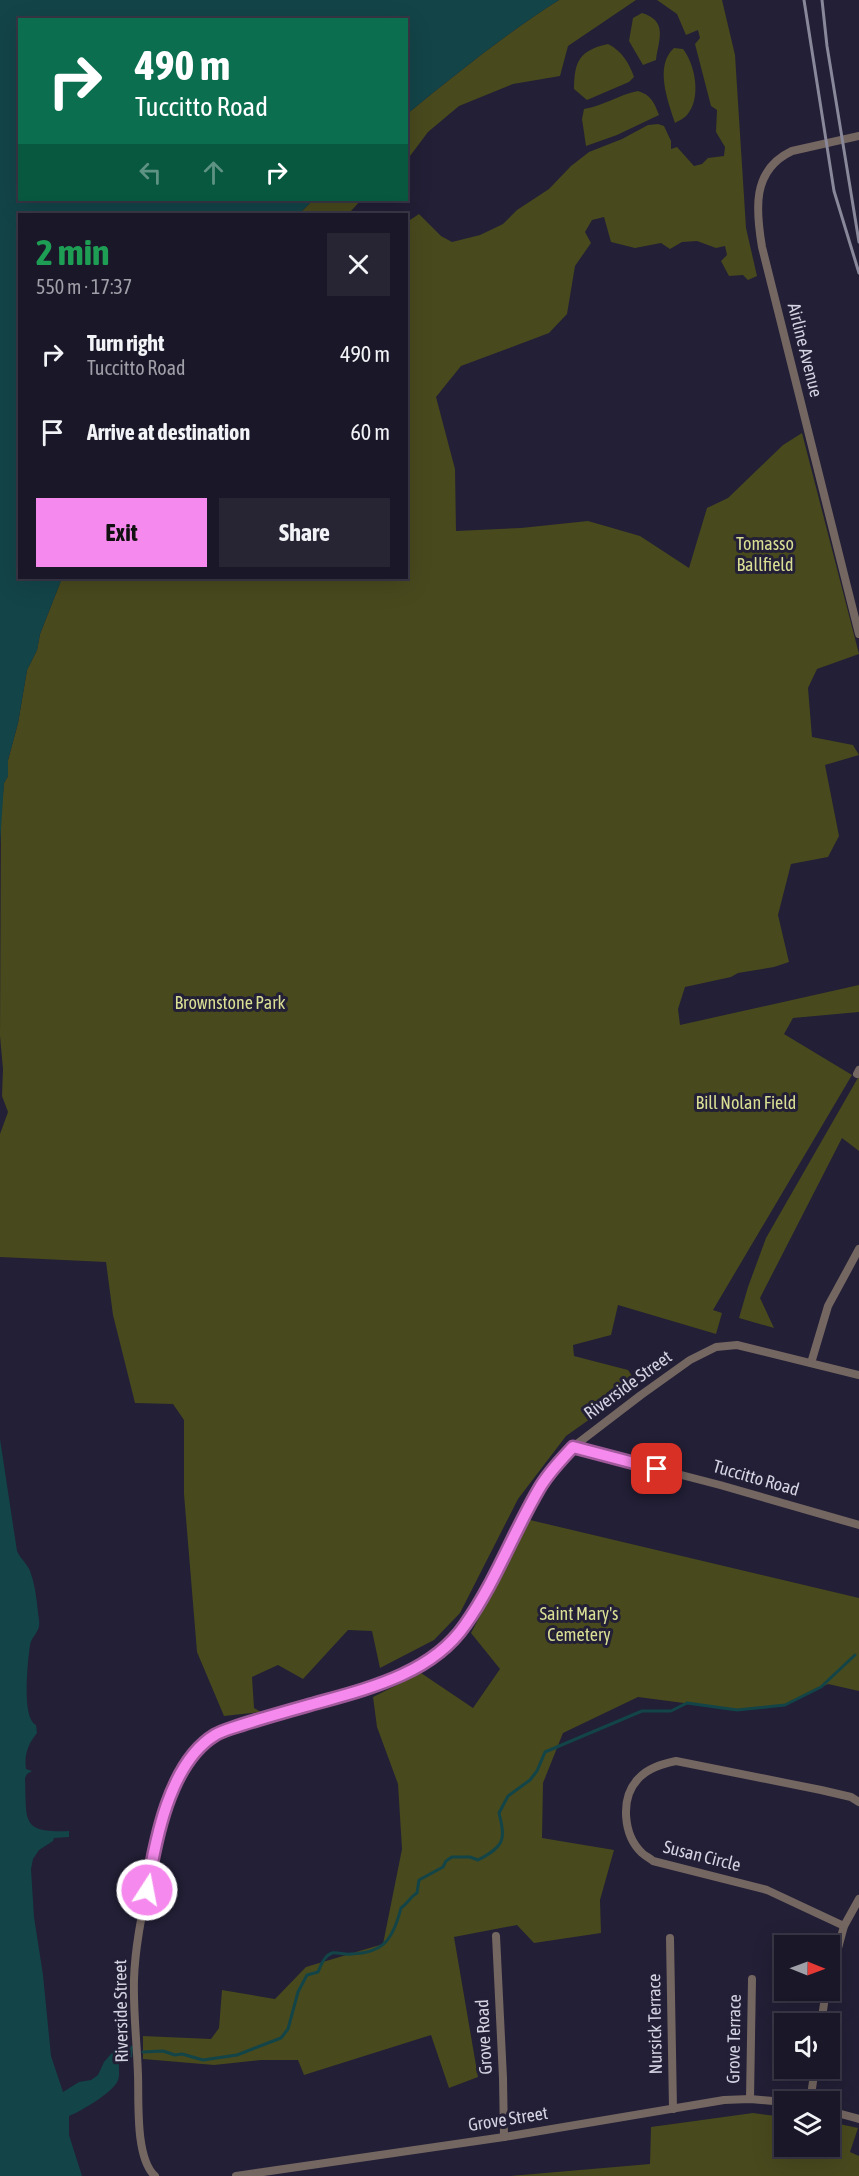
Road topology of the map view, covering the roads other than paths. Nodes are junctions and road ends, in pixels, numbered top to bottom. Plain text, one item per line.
1 (859, 136) edge
2 (859, 634) edge
3 (859, 1249) edge
4 (811, 1363) junction
5 (859, 1375) edge
6 (573, 1447) junction
7 (859, 1526) edge
8 (859, 1802) edge
9 (859, 1899) edge
10 (844, 1926) junction
11 (496, 1936) dead end
12 (670, 1938) dead end
13 (840, 1941) edge
14 (752, 1979) dead end
15 (750, 2099) junction
16 (774, 2101) edge
17 (673, 2109) junction
18 (840, 2114) edge
19 (859, 2119) edge
20 (504, 2137) junction
21 (155, 2176) edge
22 (236, 2176) edge

1 - 2 street, Airline Avenue
3 - 4 street
4 - 5 street, Riverside Street
4 - 6 street, Riverside Street
6 - 7 street, Tuccitto Road
6 - 21 street, Riverside Street
8 - 10 street, Susan Circle
9 - 10 street
10 - 13 street
11 - 20 street, Grove Road
12 - 17 street, Nursick Terrace
14 - 15 street, Grove Terrace
15 - 16 street, Grove Street
15 - 17 street, Grove Street
17 - 20 street, Grove Street
18 - 19 street
20 - 22 street, Grove Street

